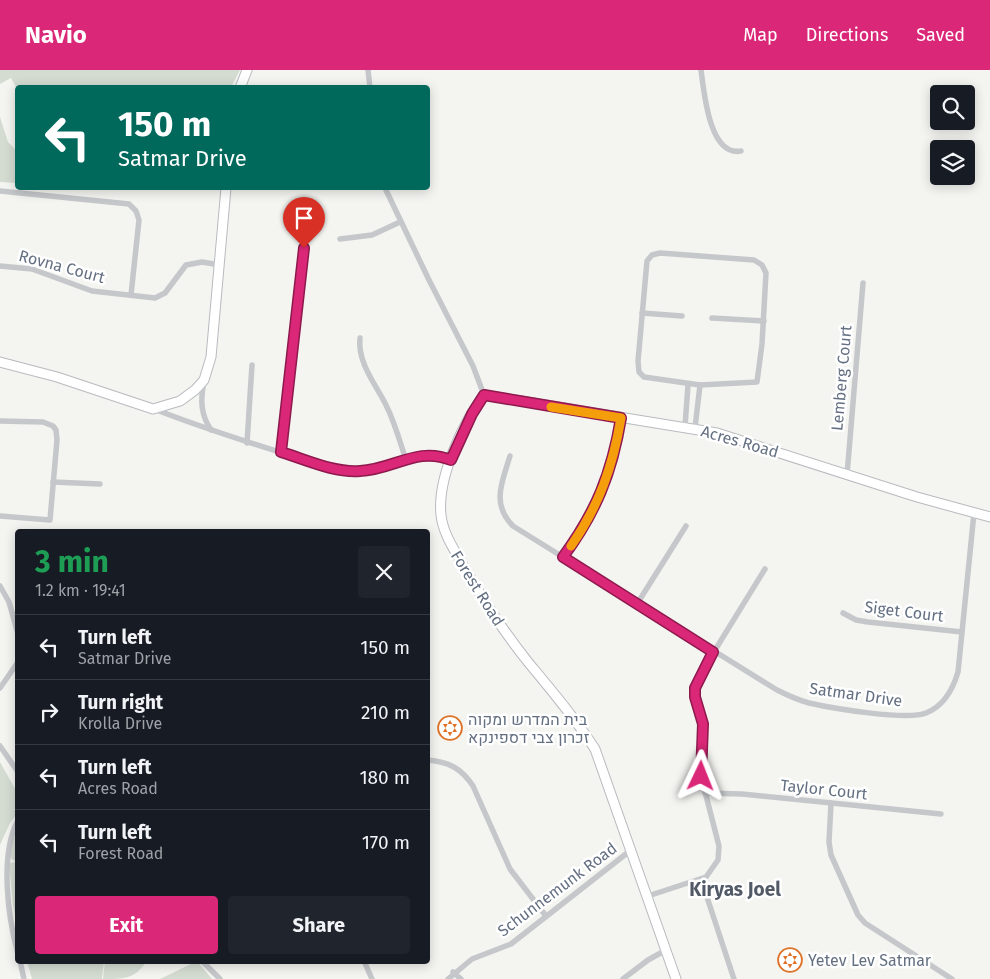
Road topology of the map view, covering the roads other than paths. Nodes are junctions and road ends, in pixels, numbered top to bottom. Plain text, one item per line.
1 (247, 70) edge
2 (368, 70) edge
3 (701, 70) edge
4 (241, 85) edge
5 (370, 85) edge
6 (741, 151) dead end
7 (226, 190) edge
8 (386, 190) edge
9 (0, 191) edge
10 (400, 222) junction
11 (340, 239) dead end
12 (304, 248) dead end
13 (220, 265) junction
14 (0, 266) edge
15 (863, 283) dead end
16 (131, 294) junction
17 (642, 313) junction
18 (682, 316) dead end
19 (712, 318) dead end
20 (764, 321) junction
21 (360, 338) dead end
22 (0, 362) edge
23 (252, 365) dead end
24 (204, 380) junction
25 (688, 385) junction
26 (700, 385) junction
27 (484, 395) junction
28 (153, 409) junction
29 (621, 418) junction
30 (0, 421) edge
31 (685, 426) junction
32 (695, 428) junction
33 (211, 430) junction
34 (247, 443) junction
35 (281, 452) junction
36 (510, 456) dead end
37 (406, 460) junction
38 (451, 460) junction
39 (847, 474) junction
40 (53, 482) junction
41 (100, 484) dead end
42 (974, 513) junction
43 (0, 516) edge
44 (990, 518) edge
45 (686, 526) dead end
46 (563, 557) junction
47 (765, 570) dead end
48 (0, 586) edge
49 (637, 604) junction
50 (843, 613) dead end
51 (15, 623) edge
52 (962, 632) junction
53 (713, 652) junction
54 (15, 666) edge
55 (0, 688) edge
56 (0, 746) edge
57 (430, 760) edge
58 (15, 768) edge
59 (705, 794) junction
60 (832, 803) junction
61 (941, 814) dead end
62 (15, 823) edge
63 (631, 850) junction
64 (701, 879) junction
65 (648, 896) junction
66 (546, 916) junction
67 (15, 942) edge
68 (666, 950) junction
69 (21, 964) edge
70 (205, 964) edge
71 (365, 964) edge
72 (453, 972) junction
73 (24, 979) edge
74 (220, 979) edge
75 (372, 979) edge
76 (448, 979) edge
77 (461, 979) edge
78 (623, 979) edge
79 (676, 979) edge
80 (734, 979) edge
81 (952, 979) edge

1 - 4 street
2 - 5 street
3 - 6 street
7 - 13 street
8 - 10 street
9 - 16 street
10 - 11 street
10 - 27 street
12 - 35 street
13 - 16 street, Rovna Court
13 - 24 street
14 - 16 street, Rovna Court
15 - 39 street, Lemberg Court
17 - 18 street
17 - 20 street
17 - 25 street
19 - 20 street
20 - 26 street
21 - 37 street
22 - 28 street
23 - 34 street
24 - 28 street
24 - 33 street
25 - 26 street
25 - 31 street
26 - 32 street
27 - 29 street, Acres Road
27 - 38 street, Forest Road
28 - 33 street
29 - 31 street, Acres Road
29 - 46 street
30 - 40 street
31 - 32 street, Acres Road
32 - 39 street, Acres Road
33 - 34 street
34 - 35 street
35 - 37 street
36 - 46 street, Satmar Drive
37 - 38 street
38 - 63 street, Forest Road
39 - 42 street, Acres Road
40 - 41 street
40 - 43 street
42 - 44 street, Acres Road
42 - 52 street, Satmar Drive
45 - 49 street
46 - 49 street, Satmar Drive
47 - 53 street
48 - 51 street
49 - 53 street, Satmar Drive
50 - 52 street, Siget Court
52 - 53 street, Satmar Drive
53 - 59 street
54 - 55 street
56 - 58 street
57 - 66 street
59 - 60 street, Taylor Court
59 - 64 street
60 - 61 street, Taylor Court
60 - 81 street
62 - 67 street
63 - 65 street, Forest Road
63 - 66 street, Schunnemunk Road
64 - 65 street
64 - 80 street
65 - 68 street, Forest Road
66 - 72 street, Schunnemunk Road
68 - 78 street
68 - 79 street, Forest Road
69 - 73 street
70 - 74 street
71 - 75 street
72 - 76 street, Schunnemunk Road
72 - 77 street

